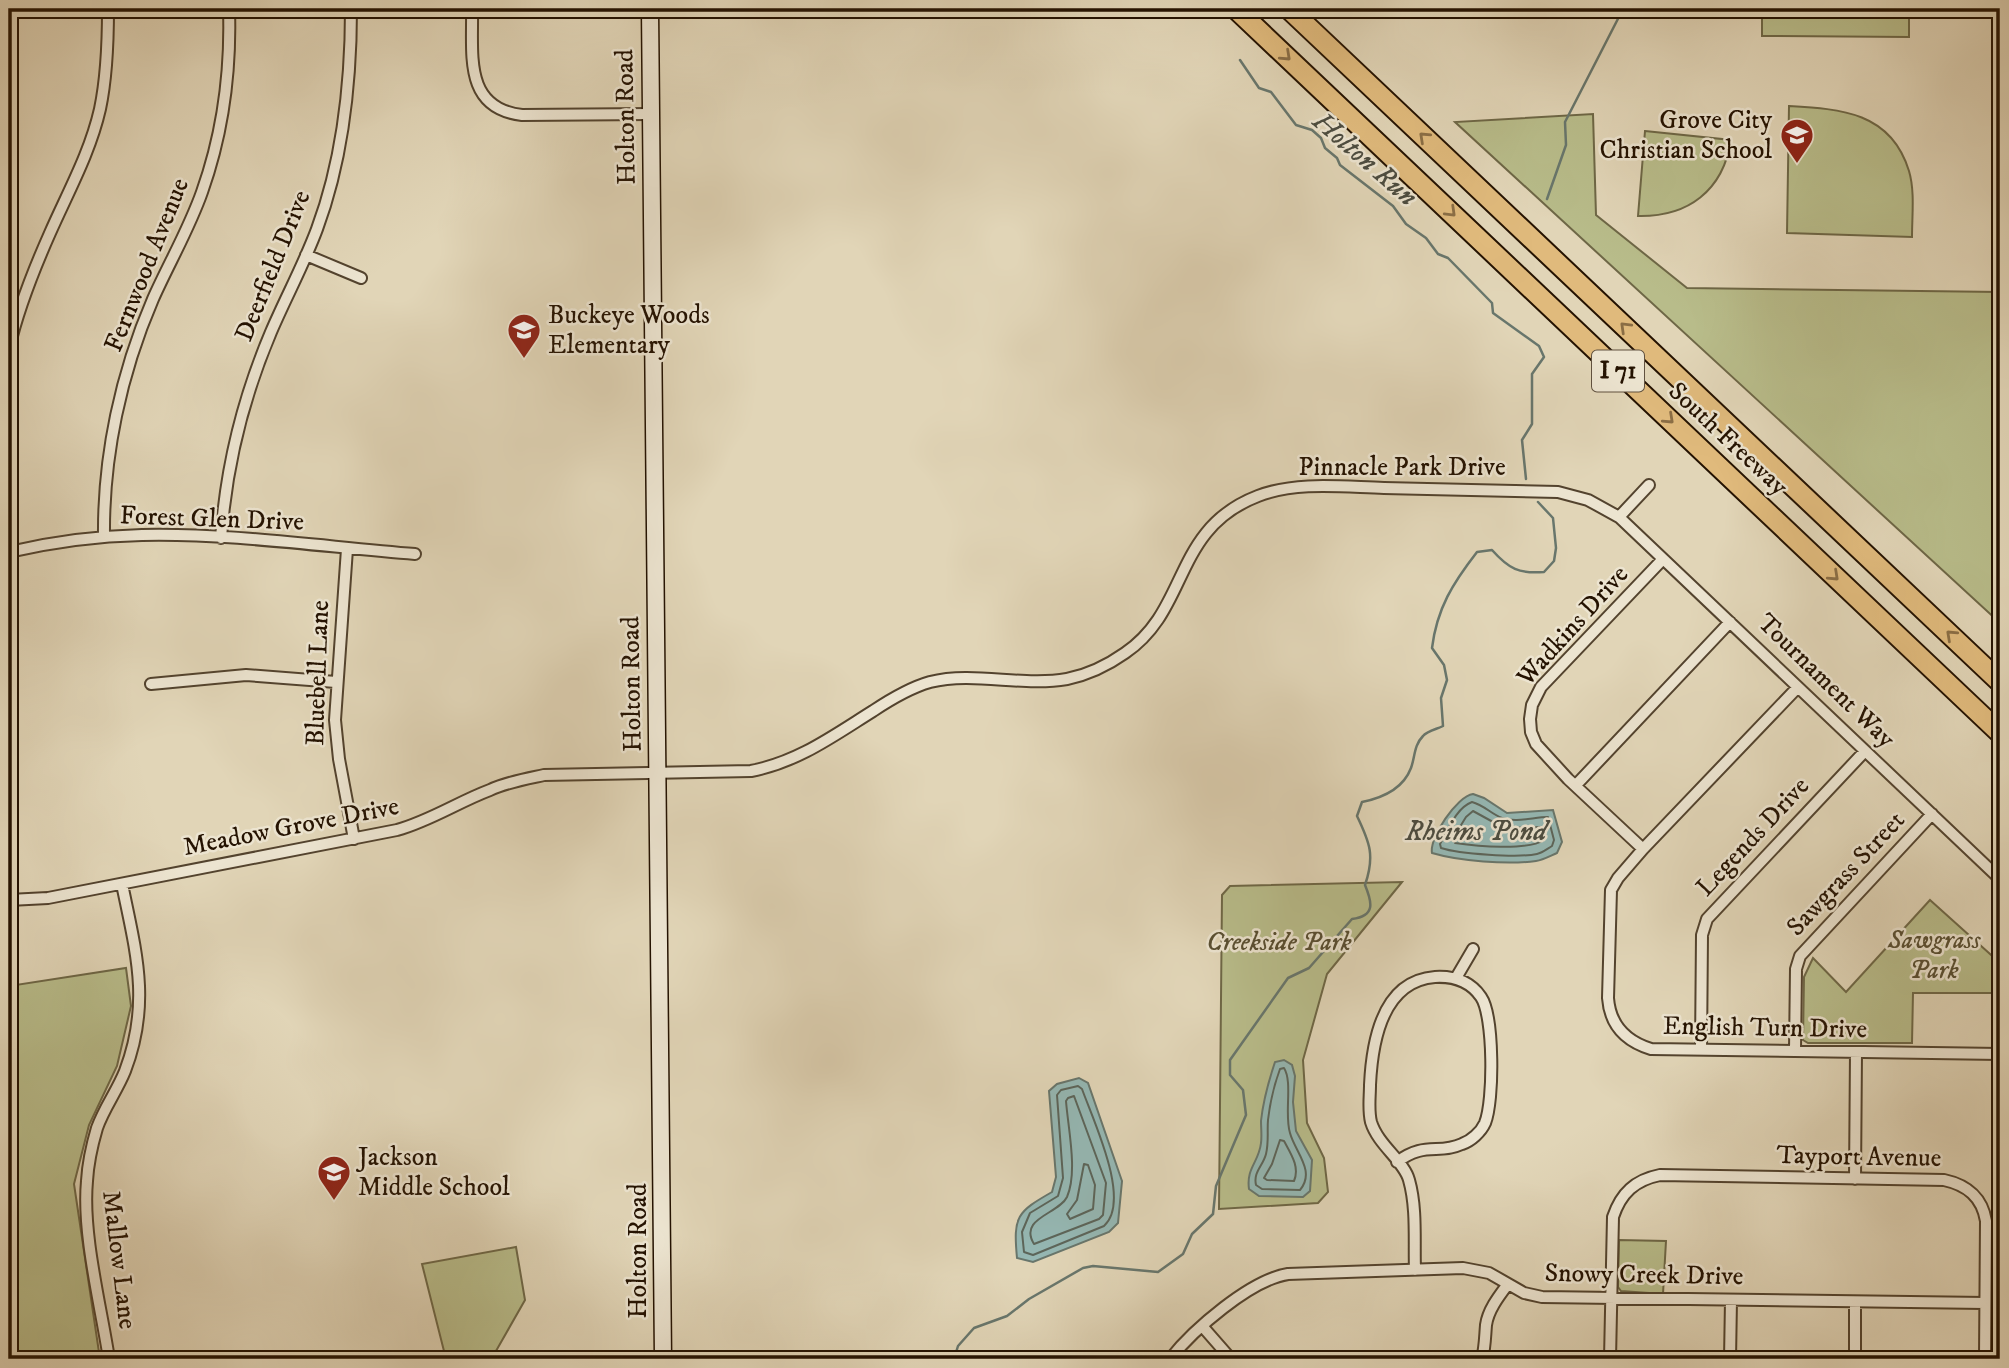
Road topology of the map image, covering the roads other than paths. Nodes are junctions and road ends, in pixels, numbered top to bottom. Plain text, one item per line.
1 (108, 9) edge
2 (229, 9) edge
3 (351, 9) edge
4 (472, 9) edge
5 (650, 9) edge
6 (1236, 9) edge
7 (1289, 9) edge
8 (651, 114) junction
9 (306, 255) junction
10 (361, 278) dead end
11 (9, 348) edge
12 (1649, 485) dead end
13 (1619, 517) junction
14 (104, 537) junction
15 (221, 538) junction
16 (346, 548) junction
17 (9, 552) edge
18 (415, 554) dead end
19 (1664, 559) junction
20 (1730, 622) junction
21 (336, 682) junction
22 (2000, 682) edge
23 (151, 684) dead end
24 (1798, 687) junction
25 (2000, 733) edge
26 (1865, 751) junction
27 (658, 773) junction
28 (1576, 785) junction
29 (1933, 814) junction
30 (354, 839) junction
31 (1643, 849) junction
32 (2000, 879) edge
33 (122, 884) junction
34 (9, 900) edge
35 (1473, 949) dead end
36 (1456, 978) junction
37 (1702, 1050) junction
38 (1794, 1051) junction
39 (1856, 1052) junction
40 (2000, 1054) edge
41 (1397, 1162) junction
42 (1855, 1179) junction
43 (1415, 1270) junction
44 (1507, 1284) junction
45 (1610, 1298) junction
46 (1731, 1300) junction
47 (1855, 1302) junction
48 (1985, 1303) junction
49 (1203, 1327) junction
50 (109, 1359) edge
51 (663, 1359) edge
52 (1170, 1359) edge
53 (1231, 1359) edge
54 (1482, 1359) edge
55 (1610, 1359) edge
56 (1730, 1359) edge
57 (1855, 1359) edge
58 (1985, 1359) edge

1 - 11 street
2 - 14 street, Fernwood Avenue
3 - 9 street, Deerfield Drive
4 - 8 street
5 - 8 street, Holton Road
6 -> 25 highway, South Freeway / I 71
22 -> 7 highway, South Freeway / I 71
8 - 27 street, Holton Road
9 - 10 street
9 - 15 street, Deerfield Drive
12 - 13 street
13 - 19 street, Tournament Way
13 - 27 street, Pinnacle Park Drive
14 - 15 street, Forest Glen Drive
14 - 17 street, Forest Glen Drive
15 - 16 street, Forest Glen Drive
16 - 18 street, Forest Glen Drive
16 - 21 street, Bluebell Lane
19 - 20 street, Tournament Way
19 - 28 street, Wadkins Drive
20 - 24 street, Tournament Way
20 - 28 street
21 - 23 street
21 - 30 street, Bluebell Lane
24 - 26 street, Tournament Way
24 - 31 street, English Turn Drive
26 - 29 street, Tournament Way
26 - 37 street, Legends Drive
27 - 30 street, Meadow Grove Drive
27 - 51 street, Holton Road
28 - 31 street, Wadkins Drive
29 - 32 street, Tournament Way
29 - 38 street, Sawgrass Street
30 - 33 street, Meadow Grove Drive
31 - 37 street, English Turn Drive
33 - 34 street, Meadow Grove Drive
33 - 50 street, Mallow Lane
35 - 36 street
36 - 41 street
36 - 41 street
37 - 38 street, English Turn Drive
38 - 39 street, English Turn Drive
39 - 40 street, English Turn Drive
39 - 42 street
41 - 43 street
42 - 45 street, Tayport Avenue
42 - 48 street, Tayport Avenue
43 - 44 street, Snowy Creek Drive
43 - 49 street, Snowy Creek Drive
44 - 45 street, Snowy Creek Drive
44 - 54 street
45 - 46 street, Snowy Creek Drive
45 - 55 street
46 - 47 street, Snowy Creek Drive
46 - 56 street
47 - 48 street, Snowy Creek Drive
47 - 57 street
48 - 58 street, Tayport Avenue
49 - 52 street, Snowy Creek Drive
49 - 53 street

